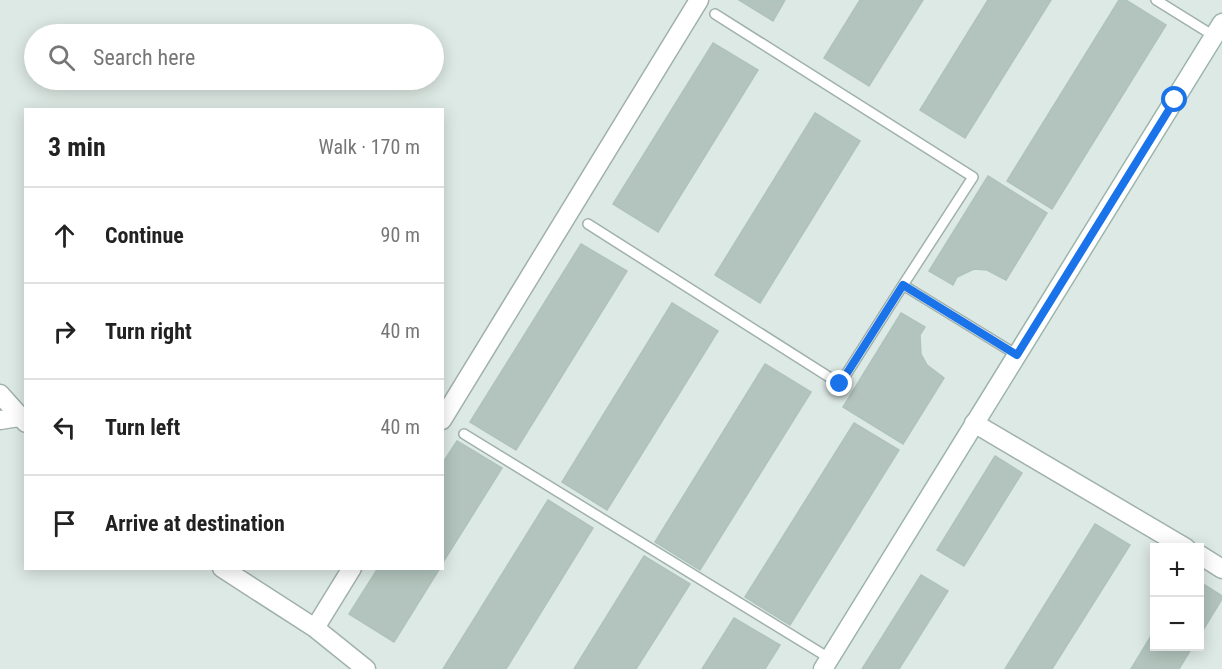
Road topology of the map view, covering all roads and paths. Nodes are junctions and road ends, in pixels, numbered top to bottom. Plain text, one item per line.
1 (699, 0) edge
2 (1156, 0) edge
3 (715, 14) dead end
4 (1218, 29) edge
5 (588, 224) dead end
6 (903, 285) junction
7 (1017, 355) junction
8 (0, 394) edge
9 (444, 417) edge
10 (0, 420) edge
11 (22, 420) edge
12 (975, 423) junction
13 (465, 434) dead end
14 (1178, 543) edge
15 (1204, 558) edge
16 (1222, 569) edge
17 (225, 570) edge
18 (351, 570) edge
19 (315, 628) junction
20 (826, 664) edge
21 (366, 669) edge

1 - 9 street
2 - 4 lane
3 - 6 lane
4 - 7 street
5 - 6 lane
6 - 7 lane
7 - 12 street
8 - 11 street
10 - 11 street
12 - 14 street
12 - 20 street
13 - 20 lane
15 - 16 street
17 - 19 street
18 - 19 street
19 - 21 street

